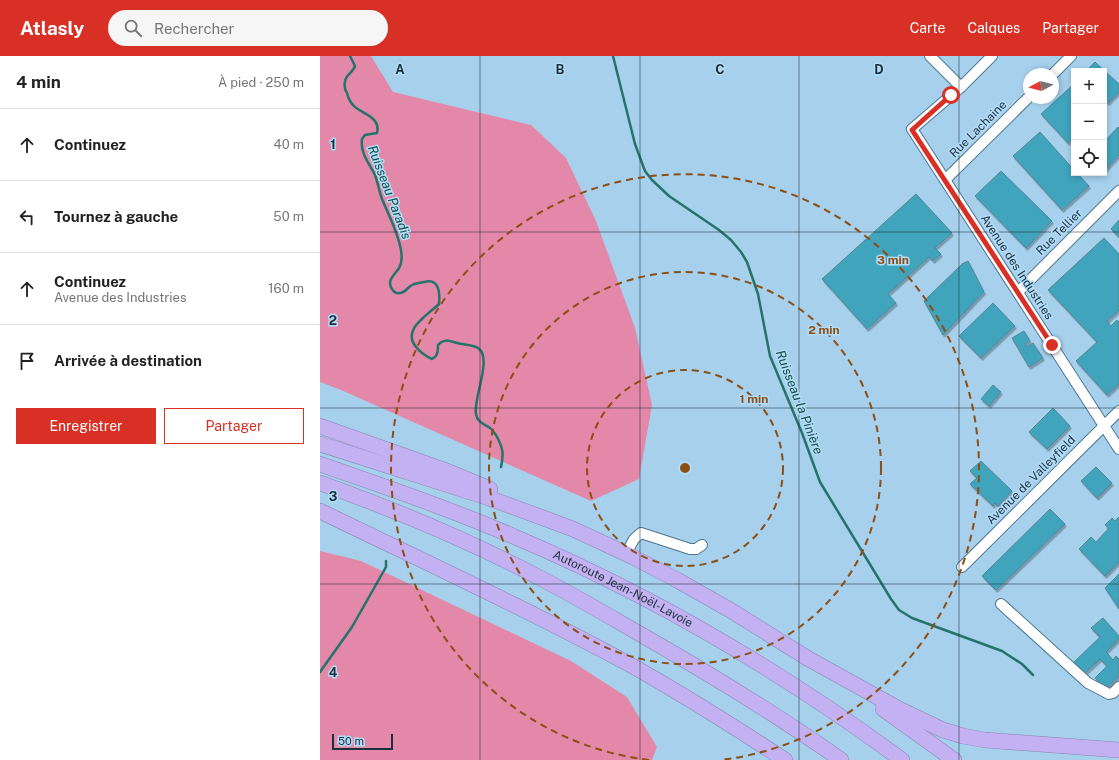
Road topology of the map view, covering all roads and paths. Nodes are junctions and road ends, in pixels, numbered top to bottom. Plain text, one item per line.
1 (930, 56) edge
2 (992, 56) edge
3 (1071, 56) edge
4 (1059, 68) edge
5 (961, 87) junction
6 (1023, 103) edge
7 (945, 180) junction
8 (1119, 190) edge
9 (1018, 292) junction
10 (1119, 411) edge
11 (1104, 425) junction
12 (320, 426) edge
13 (320, 444) edge
14 (1119, 449) edge
15 (320, 464) edge
16 (320, 483) edge
17 (320, 511) edge
18 (320, 522) edge
19 (572, 529) junction
20 (373, 537) junction
21 (702, 545) dead end
22 (626, 554) junction
23 (962, 567) dead end
24 (1001, 604) dead end
25 (807, 658) junction
26 (1119, 687) edge
27 (1119, 750) edge
28 (785, 760) edge
29 (841, 760) edge
30 (902, 760) edge
31 (954, 760) edge

1 - 5 street
2 - 5 street
3 - 4 street
5 - 7 street, Avenue des Industries
6 - 7 street, Rue Lachaine
7 - 9 street, Avenue des Industries
8 - 9 street, Rue Tellier
9 - 11 street, Avenue des Industries
10 - 11 street, Avenue de Valleyfield
11 - 14 street, Avenue des Industries
11 - 23 street, Avenue de Valleyfield
12 - 19 highway
13 - 19 highway
15 - 30 highway, Autoroute Jean-Noël-Lavoie
16 - 29 highway
17 - 20 highway
18 - 20 highway
19 - 22 highway
20 - 28 highway
21 - 22 street
22 - 25 highway
24 - 26 street
25 - 27 highway
25 - 31 highway

